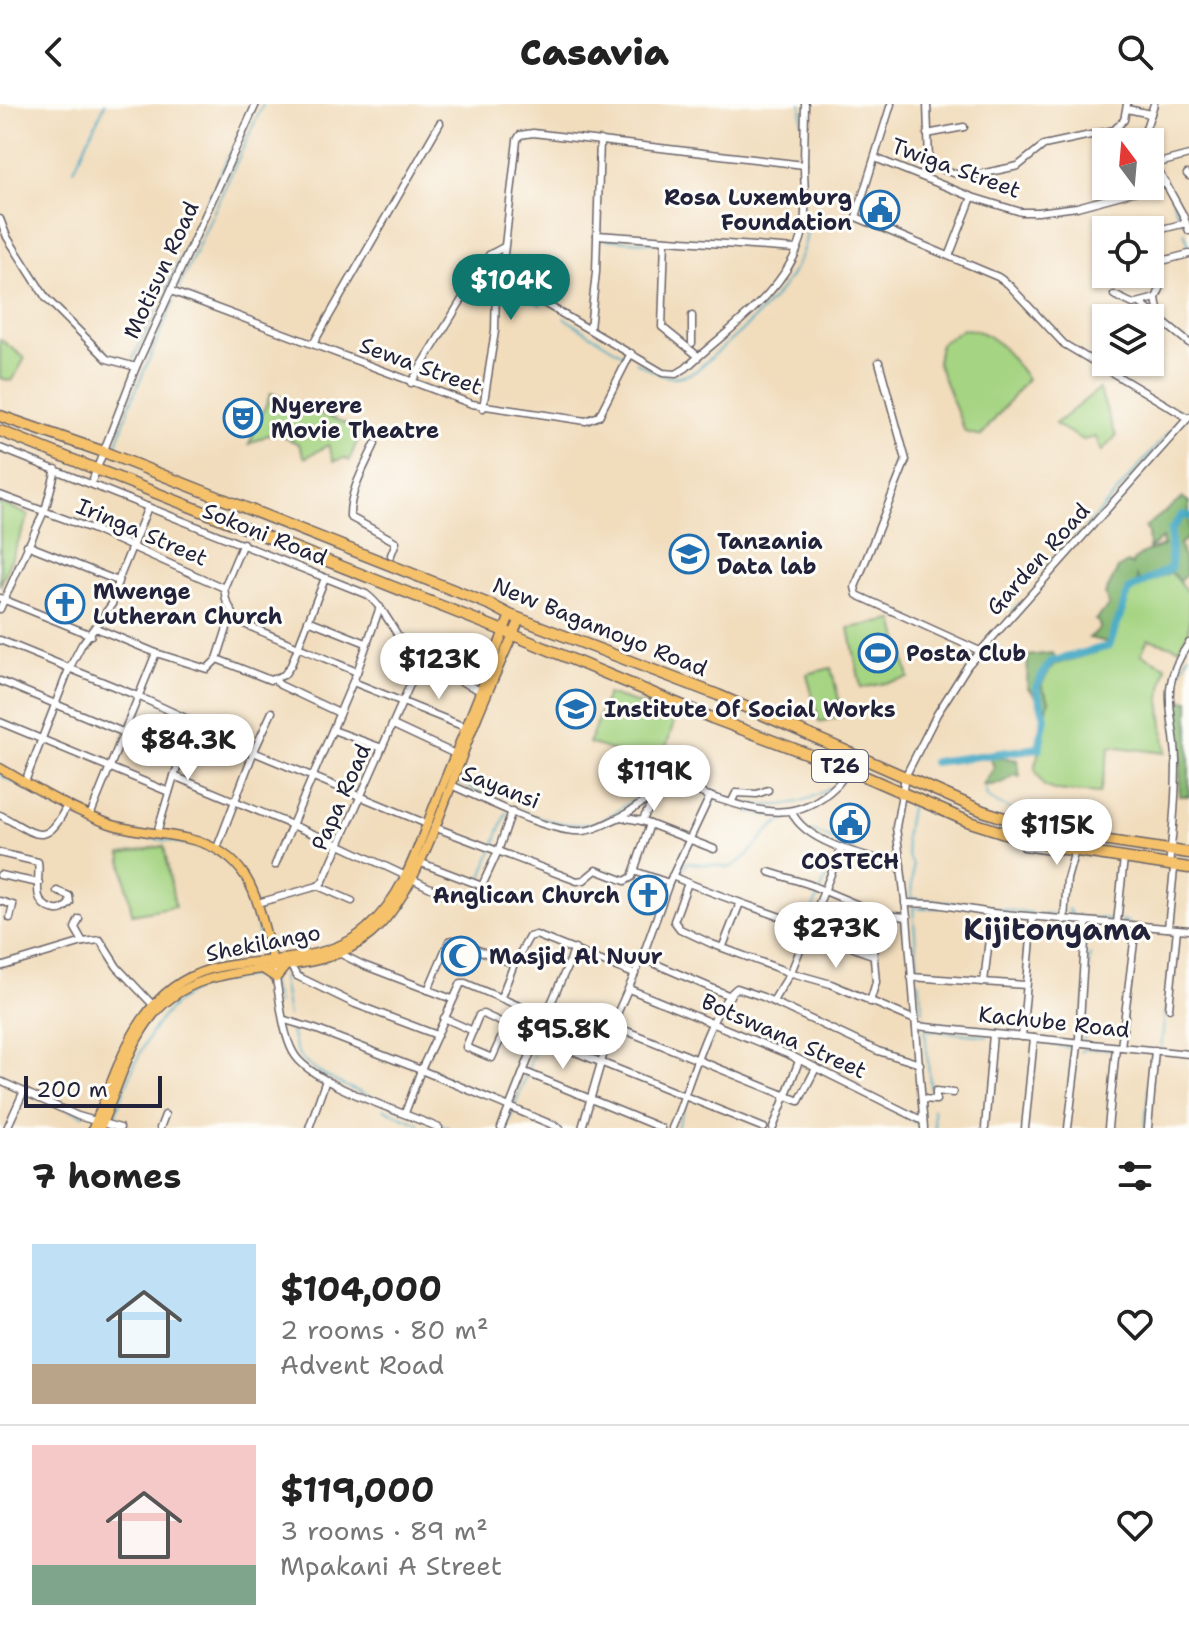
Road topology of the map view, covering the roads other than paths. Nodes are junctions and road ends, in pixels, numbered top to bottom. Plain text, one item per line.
1 (256, 104) edge
2 (805, 104) edge
3 (891, 104) edge
4 (927, 104) edge
5 (1154, 104) edge
6 (1127, 106) edge
7 (1151, 114) junction
8 (440, 123) dead end
9 (964, 127) dead end
10 (1148, 128) edge
11 (927, 134) junction
12 (600, 140) junction
13 (1189, 155) edge
14 (875, 158) junction
15 (1164, 162) edge
16 (804, 165) junction
17 (1164, 180) edge
18 (1166, 183) junction
19 (972, 197) junction
20 (0, 219) edge
21 (1186, 223) junction
22 (1164, 228) edge
23 (1189, 231) edge
24 (597, 235) junction
25 (665, 240) junction
26 (504, 247) junction
27 (796, 249) junction
28 (950, 254) junction
29 (1189, 254) edge
30 (503, 279) junction
31 (171, 291) junction
32 (1114, 295) dead end
33 (1156, 298) junction
34 (1133, 304) edge
35 (1141, 304) edge
36 (1157, 304) edge
37 (692, 316) dead end
38 (1164, 324) edge
39 (590, 329) junction
40 (692, 343) dead end
41 (1189, 343) edge
42 (313, 344) junction
43 (631, 353) junction
44 (698, 356) junction
45 (879, 362) dead end
46 (136, 367) junction
47 (411, 383) junction
48 (483, 408) junction
49 (0, 416) edge
50 (1188, 417) edge
51 (0, 431) edge
52 (375, 444) dead end
53 (0, 448) edge
54 (104, 452) junction
55 (56, 469) junction
56 (96, 470) junction
57 (91, 484) junction
58 (0, 495) edge
59 (148, 507) junction
60 (43, 513) junction
61 (243, 543) junction
62 (27, 545) junction
63 (132, 546) junction
64 (391, 555) dead end
65 (325, 578) junction
66 (118, 581) junction
67 (224, 588) junction
68 (2, 598) edge
69 (380, 607) junction
70 (0, 609) edge
71 (515, 617) junction
72 (308, 620) junction
73 (237, 621) junction
74 (93, 632) junction
75 (508, 633) junction
76 (0, 640) edge
77 (366, 643) junction
78 (1188, 647) edge
79 (297, 648) junction
80 (980, 651) junction
81 (156, 653) junction
82 (217, 659) junction
83 (420, 662) junction
84 (69, 669) junction
85 (357, 672) junction
86 (275, 680) junction
87 (0, 681) edge
88 (353, 682) junction
89 (483, 692) junction
90 (140, 697) junction
91 (56, 703) junction
92 (402, 703) junction
93 (272, 712) dead end
94 (339, 713) junction
95 (0, 722) edge
96 (195, 722) junction
97 (393, 725) junction
98 (465, 727) junction
99 (333, 730) junction
100 (125, 733) junction
101 (41, 739) junction
102 (382, 748) junction
103 (254, 751) junction
104 (183, 754) junction
105 (455, 754) junction
106 (859, 755) junction
107 (0, 768) edge
108 (110, 769) junction
109 (848, 769) junction
110 (174, 776) junction
111 (314, 777) junction
112 (905, 777) junction
113 (25, 782) junction
114 (447, 784) junction
115 (768, 790) dead end
116 (169, 792) junction
117 (901, 792) junction
118 (658, 793) junction
119 (360, 796) junction
120 (710, 796) junction
121 (732, 801) junction
122 (235, 802) junction
123 (67, 805) junction
124 (512, 811) junction
125 (792, 812) junction
126 (0, 815) edge
127 (90, 816) junction
128 (621, 817) junction
129 (646, 822) junction
130 (430, 825) junction
131 (293, 826) junction
132 (157, 833) junction
133 (690, 839) junction
134 (1024, 841) junction
135 (340, 845) junction
136 (842, 847) junction
137 (217, 848) junction
138 (714, 849) dead end
139 (498, 851) junction
140 (1171, 851) junction
141 (0, 853) edge
142 (1189, 853) edge
143 (1074, 854) junction
144 (1124, 860) junction
145 (419, 862) junction
146 (275, 865) dead end
147 (901, 865) junction
148 (1172, 867) junction
149 (1189, 870) edge
150 (634, 871) junction
151 (769, 872) dead end
152 (0, 875) edge
153 (409, 878) junction
154 (670, 879) junction
155 (39, 883) junction
156 (688, 883) junction
157 (318, 886) junction
158 (482, 886) junction
159 (824, 890) junction
160 (57, 891) dead end
161 (0, 901) edge
162 (352, 901) dead end
163 (258, 903) junction
164 (740, 903) junction
165 (905, 903) junction
166 (992, 913) junction
167 (882, 915) junction
168 (907, 917) junction
169 (1033, 917) junction
170 (10, 918) dead end
171 (79, 919) dead end
172 (1064, 920) junction
173 (1090, 922) junction
174 (1117, 923) junction
175 (1136, 926) junction
176 (810, 928) junction
177 (1168, 928) junction
178 (1177, 929) junction
179 (1189, 930) edge
180 (83, 942) junction
181 (268, 943) junction
182 (723, 946) junction
183 (575, 949) junction
184 (339, 953) junction
185 (873, 955) junction
186 (642, 958) junction
187 (289, 962) junction
188 (252, 963) junction
189 (273, 964) junction
190 (514, 964) junction
191 (0, 967) edge
192 (261, 968) junction
193 (791, 972) junction
194 (634, 974) junction
195 (911, 977) junction
196 (276, 978) junction
197 (984, 982) junction
198 (1026, 985) junction
199 (629, 989) junction
200 (428, 990) junction
201 (730, 996) junction
202 (501, 997) junction
203 (452, 999) junction
204 (773, 1001) junction
205 (870, 1002) junction
206 (153, 1005) junction
207 (1169, 1008) dead end
208 (545, 1017) junction
209 (444, 1018) junction
210 (285, 1020) junction
211 (916, 1023) junction
212 (714, 1024) junction
213 (612, 1025) junction
214 (473, 1031) junction
215 (993, 1034) junction
216 (437, 1035) junction
217 (538, 1037) junction
218 (1022, 1037) junction
219 (1034, 1038) junction
220 (501, 1039) junction
221 (1078, 1043) junction
222 (1119, 1047) junction
223 (1155, 1050) junction
224 (532, 1052) junction
225 (1189, 1054) edge
226 (792, 1056) junction
227 (698, 1061) junction
228 (601, 1063) junction
229 (920, 1064) junction
230 (816, 1068) junction
231 (421, 1070) junction
232 (525, 1072) junction
233 (326, 1080) junction
234 (0, 1081) edge
235 (23, 1093) junction
236 (953, 1093) dead end
237 (785, 1095) junction
238 (684, 1096) junction
239 (591, 1099) junction
240 (922, 1099) junction
241 (510, 1109) junction
242 (405, 1113) junction
243 (165, 1115) dead end
244 (98, 1125) edge
245 (423, 1125) edge
246 (924, 1125) edge
247 (116, 1127) edge
248 (7, 1128) edge
249 (160, 1128) edge
250 (309, 1128) edge
251 (439, 1128) edge
252 (501, 1128) edge
253 (560, 1128) edge
254 (582, 1128) edge
255 (661, 1128) edge
256 (672, 1128) edge
257 (764, 1128) edge
258 (773, 1128) edge
259 (985, 1128) edge
260 (1025, 1128) edge
261 (1068, 1128) edge
262 (1108, 1128) edge
263 (1148, 1128) edge

1 - 31 street, Motisun Road
2 - 16 street
3 - 14 street
4 - 11 street
5 - 7 street
6 - 7 street
6 - 11 street
7 - 10 street
8 - 42 street
9 - 11 street
12 - 16 street
12 - 24 street
12 - 26 street
13 - 15 street
14 - 19 street, Twiga Street
14 - 28 street
16 - 27 street
17 - 18 street
18 - 19 street, Twiga Street
18 - 21 street
19 - 28 street
20 - 46 street
21 - 22 street
21 - 23 street
24 - 25 street
24 - 39 street
25 - 27 street
25 - 44 street
26 - 30 street
26 - 47 street
27 - 44 street
28 - 50 street
29 - 33 street
30 - 39 street
30 - 48 street
31 - 42 street, Sewa Street
31 - 46 street, Motisun Road
32 - 34 street
33 - 35 street
33 - 36 street
37 - 40 street
38 - 41 street
39 - 43 street
42 - 47 street, Sewa Street
43 - 44 street
43 - 48 street, Sewa Street
45 - 80 street
46 - 54 street, Motisun Road
47 - 48 street, Sewa Street
49 - 54 highway, New Bagamoyo Road / T26
50 - 80 street, Garden Road
51 - 56 highway, New Bagamoyo Road / T26
52 - 64 street
53 - 55 street, Sokoni Road
54 - 56 street, Motisun Road
54 - 71 highway, New Bagamoyo Road / T26
55 - 57 street, Sokoni Road
55 - 60 street
56 - 57 street, Motisun Road
56 - 75 highway, New Bagamoyo Road / T26
57 - 59 street, Sokoni Road
58 - 60 street, Iringa Street
59 - 61 street, Sokoni Road
59 - 63 street
60 - 62 street
60 - 63 street, Iringa Street
61 - 65 street, Sokoni Road
61 - 67 street, Iringa Street
62 - 66 street
62 - 68 street
63 - 66 street
63 - 67 street, Iringa Street
65 - 69 street, Sokoni Road
65 - 72 street
66 - 74 street
67 - 73 street
68 - 70 street
68 - 74 street
69 - 77 street
69 - 83 street, Sokoni Road
71 - 75 main road, Shekilango
71 - 106 highway, New Bagamoyo Road / T26
72 - 77 street
72 - 79 street
73 - 79 street
73 - 82 street
74 - 81 street
74 - 84 street
75 - 89 main road, Shekilango
75 - 109 highway, New Bagamoyo Road / T26
76 - 84 street
77 - 85 street
78 - 140 street
79 - 85 street
79 - 86 street
80 - 112 street, Garden Road
81 - 82 street
81 - 90 street
82 - 86 street
83 - 89 street, Sokoni Road
83 - 92 street, Papa Road
84 - 90 street
84 - 91 street
85 - 88 street
86 - 94 street
87 - 91 street
88 - 92 street
88 - 94 street
89 - 98 main road, Shekilango
89 - 114 main road, Shekilango
90 - 96 street
90 - 100 street
91 - 100 street
91 - 101 street
92 - 97 street, Papa Road
92 - 98 street
93 - 103 street
94 - 99 street
95 - 101 street
96 - 103 street
96 - 104 street
97 - 102 street, Papa Road
97 - 105 street
98 - 105 main road, Shekilango
99 - 102 street
99 - 111 street
100 - 104 street
100 - 108 street
101 - 108 street
101 - 113 street
102 - 119 street, Papa Road
103 - 111 street
103 - 122 street
104 - 110 street
105 - 114 main road, Shekilango
106 - 109 street
106 - 112 highway, New Bagamoyo Road / T26
107 - 113 main road
108 - 116 street
108 - 127 street
109 - 117 highway, New Bagamoyo Road / T26
109 - 125 street
110 - 116 street
110 - 122 street
111 - 119 street
111 - 131 street
112 - 117 street, Garden Road
112 - 140 highway, New Bagamoyo Road / T26
113 - 123 main road
114 - 124 street, Sayansi
114 - 130 main road, Shekilango
115 - 121 street
116 - 132 street
117 - 134 highway, New Bagamoyo Road / T26
117 - 147 street, Garden Road
118 - 120 street, Sayansi
118 - 128 street, Sayansi
118 - 129 street
119 - 130 street
119 - 135 street, Papa Road
120 - 121 street, Sayansi
120 - 133 street
121 - 125 street, Sayansi
122 - 131 street
122 - 137 street
123 - 126 street
123 - 127 main road
124 - 128 street, Sayansi
124 - 139 street
125 - 136 street
127 - 132 main road
128 - 129 street
129 - 133 street
129 - 150 street
130 - 139 street
130 - 145 main road, Shekilango
130 - 153 main road, Shekilango
131 - 135 street
131 - 146 street
132 - 137 main road
133 - 138 street
133 - 154 street
134 - 143 street
134 - 144 highway, New Bagamoyo Road / T26
135 - 153 street
135 - 157 street, Papa Road
136 - 147 street
136 - 159 street
137 - 163 main road
139 - 150 street
139 - 158 street
140 - 142 highway, New Bagamoyo Road / T26
140 - 148 street
141 - 155 street
143 - 144 street
143 - 172 street
144 - 148 highway, New Bagamoyo Road / T26
144 - 174 street
145 - 153 main road, Shekilango
145 - 158 street
147 - 165 street, Garden Road
148 - 149 highway, New Bagamoyo Road / T26
148 - 177 street
150 - 154 street
151 - 159 street
152 - 155 street
153 - 158 street
153 - 184 main road, Shekilango
153 - 187 main road, Shekilango
154 - 156 street
154 - 186 street
155 - 160 street
156 - 164 street
156 - 182 street, Kachube Road
157 - 162 street
157 - 163 street
159 - 167 street
159 - 176 street
161 - 170 street
163 - 181 main road
164 - 176 street
164 - 182 street
165 - 166 street
165 - 168 street, Garden Road
166 - 169 street
166 - 197 street
167 - 168 street
167 - 185 street
168 - 195 street, Garden Road
169 - 172 street
169 - 198 street
171 - 180 street
172 - 173 street
173 - 174 street
173 - 221 street
174 - 175 street
175 - 177 street
175 - 222 street
176 - 185 street
176 - 193 street
177 - 178 street
178 - 179 street
178 - 207 street
180 - 191 street
180 - 206 street
181 - 187 main road
181 - 188 main road
181 - 189 main road
182 - 193 street, Kachube Road
183 - 190 street
183 - 194 street
183 - 208 street
184 - 187 main road, Shekilango
184 - 200 street
185 - 205 street
186 - 194 street
186 - 201 street
187 - 189 main road, Shekilango
187 - 196 main road
187 - 216 street
188 - 189 main road, Shekilango
188 - 206 main road, Shekilango
189 - 192 main road, Shekilango
189 - 196 street
190 - 200 street
190 - 202 street
192 - 196 main road
192 - 244 main road, Shekilango
193 - 204 street
193 - 205 street, Kachube Road
194 - 199 street
195 - 197 street
195 - 211 street, Garden Road
196 - 210 street
197 - 198 street
198 - 218 street
199 - 212 street, Botswana Street
199 - 213 street
200 - 203 street
201 - 204 street
201 - 212 street
202 - 203 street
202 - 208 street
203 - 209 street
204 - 229 street
205 - 211 street, Kachube Road
206 - 244 main road, Shekilango
208 - 217 street
209 - 214 street
209 - 216 street
210 - 231 street
210 - 233 street
211 - 215 street, Kachube Road
211 - 229 street, Garden Road
212 - 226 street, Botswana Street
212 - 227 street
213 - 227 street
213 - 228 street
214 - 220 street
214 - 220 street
215 - 218 street, Kachube Road
215 - 259 street
216 - 231 street
217 - 224 street
217 - 228 street
218 - 219 street, Kachube Road
219 - 221 street, Kachube Road
219 - 260 street
220 - 224 street
221 - 222 street, Kachube Road
221 - 261 street
222 - 223 street, Kachube Road
222 - 262 street
223 - 225 street, Kachube Road
223 - 263 street
224 - 232 street
226 - 230 street, Botswana Street
226 - 237 street
227 - 237 street
227 - 238 street
228 - 238 street
228 - 239 street
229 - 240 street, Garden Road
230 - 237 street
230 - 246 street, Botswana Street
231 - 241 street
231 - 242 street
232 - 239 street
232 - 241 street
233 - 242 street
233 - 250 street
234 - 235 street
235 - 244 street
235 - 248 street
236 - 240 street
237 - 258 street
238 - 256 street
238 - 257 street
239 - 254 street
239 - 255 street
240 - 246 street, Garden Road
241 - 252 street
241 - 253 street
242 - 245 street
243 - 249 street
244 - 247 street
245 - 251 street

